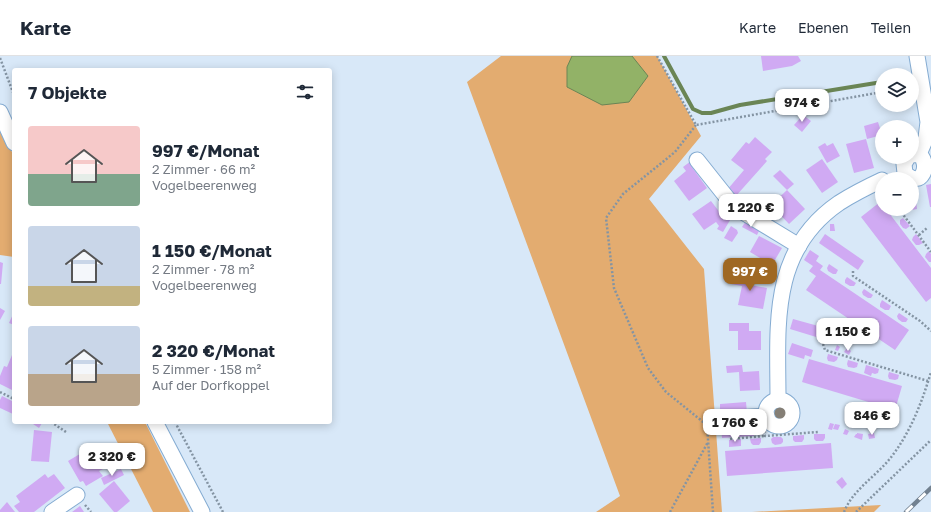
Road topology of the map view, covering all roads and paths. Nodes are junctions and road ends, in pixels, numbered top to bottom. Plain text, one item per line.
1 (657, 56) edge
2 (917, 56) edge
3 (0, 58) edge
4 (12, 90) edge
5 (875, 93) edge
6 (0, 112) edge
7 (696, 125) junction
8 (12, 139) edge
9 (920, 159) edge
10 (697, 160) dead end
11 (905, 172) edge
12 (919, 179) edge
13 (875, 183) edge
14 (904, 216) edge
15 (926, 228) dead end
16 (919, 235) junction
17 (799, 246) junction
18 (931, 252) edge
19 (853, 271) dead end
20 (931, 331) edge
21 (823, 344) dead end
22 (931, 372) edge
23 (928, 381) junction
24 (0, 392) edge
25 (12, 398) edge
26 (778, 400) junction
27 (765, 416) junction
28 (719, 419) dead end
29 (54, 424) edge
30 (156, 424) edge
31 (176, 424) edge
32 (66, 432) dead end
33 (818, 432) dead end
34 (765, 436) junction
35 (730, 439) dead end
36 (931, 440) edge
37 (708, 442) junction
38 (77, 495) dead end
39 (52, 512) edge
40 (202, 512) edge
41 (223, 512) edge
42 (670, 512) edge
43 (713, 512) edge
44 (844, 512) edge
45 (856, 512) edge

1 - 7 path
2 - 9 street
3 - 4 path
5 - 7 path
6 - 8 street
7 - 37 path
9 - 11 street
9 - 12 street
10 - 17 street
13 - 17 street
14 - 16 path
15 - 16 path
16 - 18 path
17 - 26 street
19 - 20 path
21 - 23 path
22 - 23 path
23 - 44 path
24 - 25 path
26 - 27 street
26 - 27 street
27 - 28 street
27 - 34 path
29 - 32 path
30 - 40 street
31 - 41 path
33 - 34 path
34 - 35 path
36 - 45 path
37 - 42 path
37 - 43 path
38 - 39 street

